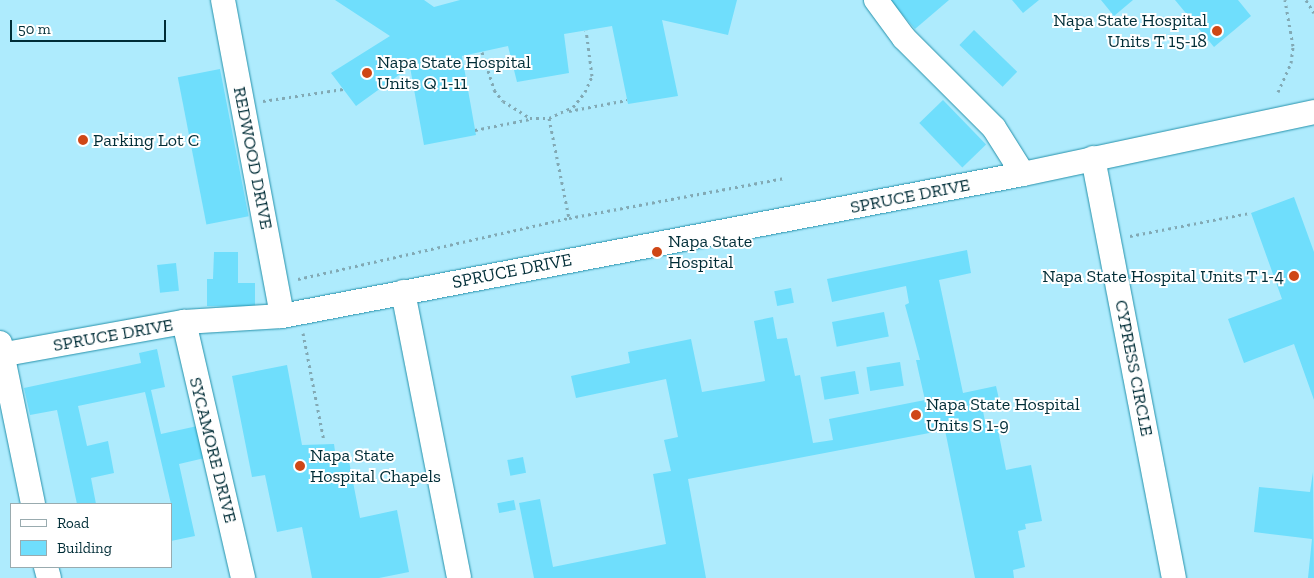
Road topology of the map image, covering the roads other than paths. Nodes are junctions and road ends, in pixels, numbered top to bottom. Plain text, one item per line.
1 (223, 0) edge
2 (876, 0) edge
3 (1314, 112) edge
4 (1093, 158) junction
5 (1023, 174) junction
6 (403, 292) junction
7 (290, 314) junction
8 (184, 322) junction
9 (1, 351) edge
10 (33, 503) edge
11 (243, 578) edge
12 (459, 578) edge
13 (1174, 578) edge

1 - 7 street, REDWOOD DRIVE
2 - 5 street
3 - 4 street, SPRUCE DRIVE
4 - 5 street, SPRUCE DRIVE
4 - 13 street, CYPRESS CIRCLE
5 - 6 street, SPRUCE DRIVE
6 - 7 street, SPRUCE DRIVE
6 - 12 street
7 - 8 street, SPRUCE DRIVE
8 - 9 street, SPRUCE DRIVE
8 - 11 street, SYCAMORE DRIVE
9 - 10 street

